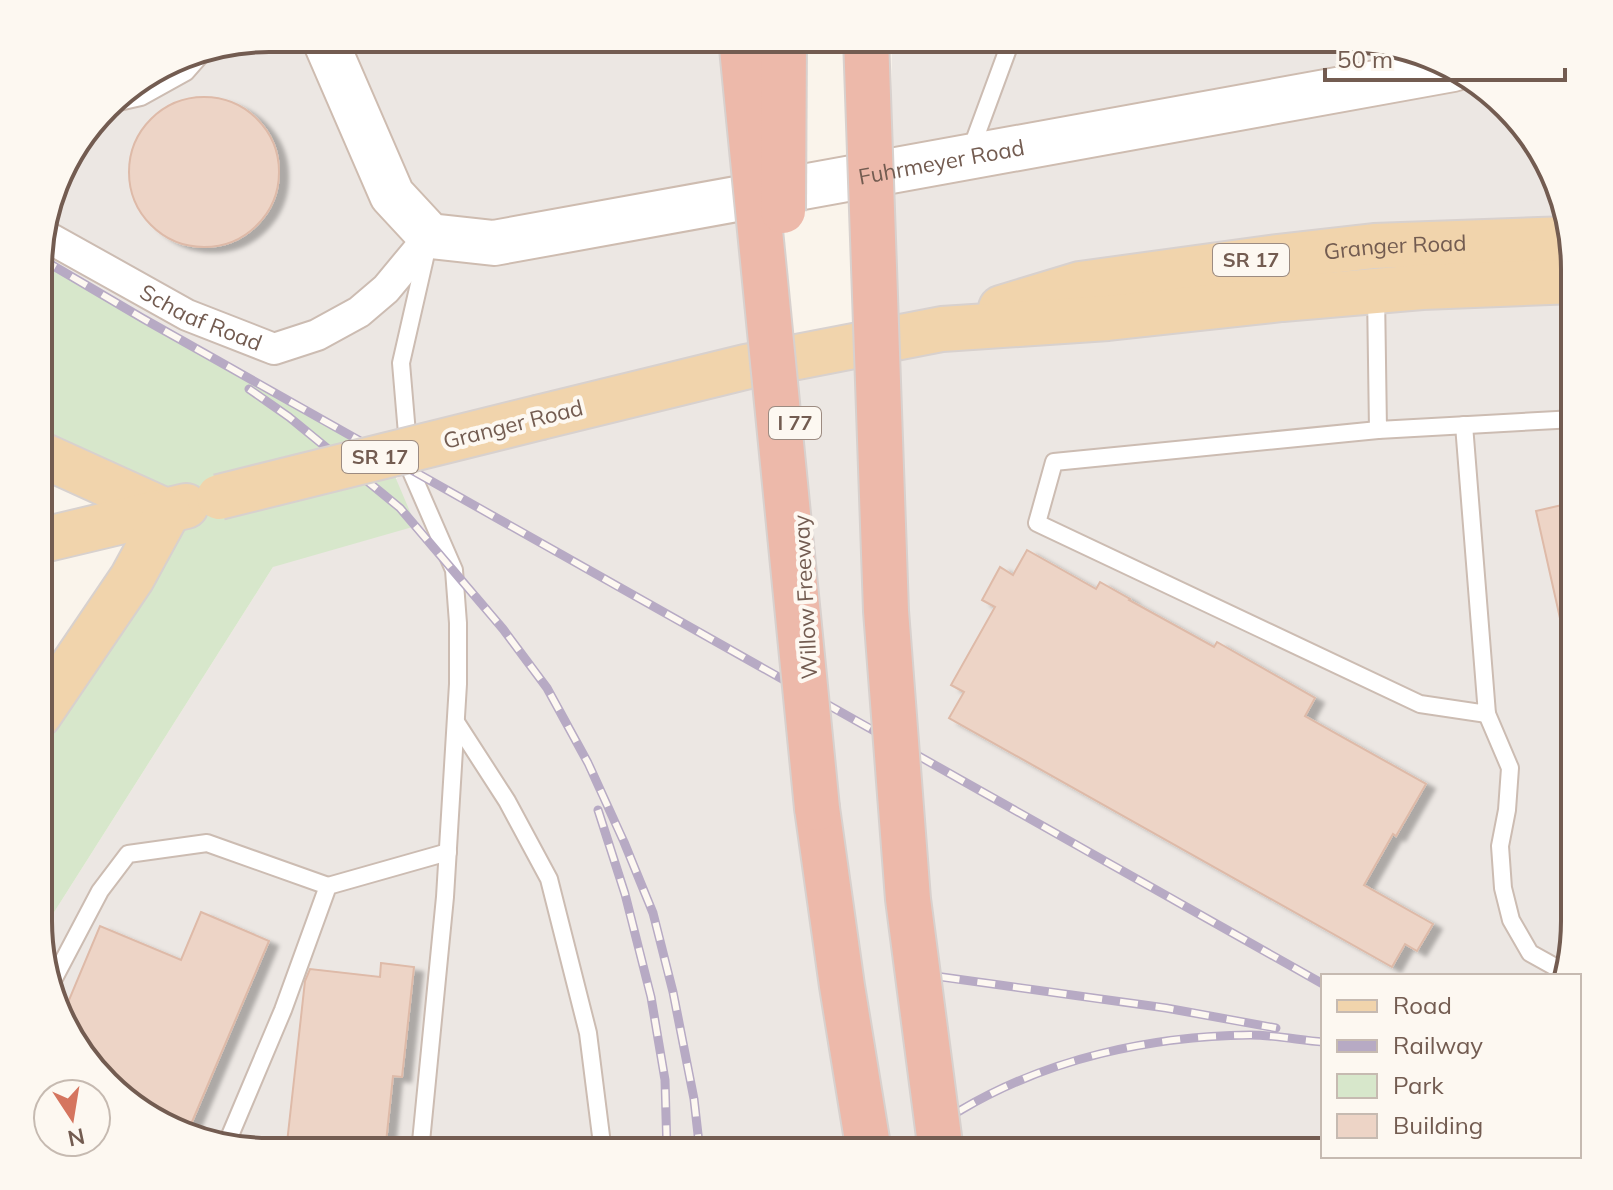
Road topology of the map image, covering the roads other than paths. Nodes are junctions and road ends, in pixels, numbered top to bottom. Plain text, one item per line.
1 (330, 52) edge
2 (742, 52) edge
3 (784, 52) edge
4 (866, 52) edge
5 (892, 52) edge
6 (1007, 52) edge
7 (190, 68) edge
8 (1435, 72) edge
9 (137, 98) edge
10 (968, 157) junction
11 (430, 236) junction
12 (1559, 239) edge
13 (54, 241) edge
14 (1374, 246) junction
15 (1561, 281) edge
16 (1376, 291) junction
17 (942, 329) junction
18 (1561, 420) edge
19 (1464, 425) junction
20 (1378, 430) junction
21 (52, 459) edge
22 (168, 512) junction
23 (52, 538) edge
24 (886, 611) junction
25 (52, 696) edge
26 (1487, 714) junction
27 (456, 722) junction
28 (817, 808) junction
29 (448, 852) junction
30 (328, 886) junction
31 (1556, 967) edge
32 (58, 971) edge
33 (230, 1134) edge
34 (421, 1138) edge
35 (601, 1138) edge
36 (867, 1138) edge
37 (939, 1138) edge

1 - 11 street
2 - 28 highway, bridge
3 - 28 highway, Willow Freeway / I 77, bridge
4 - 24 highway, bridge
5 - 24 highway, bridge
6 - 10 lane
7 - 9 lane
8 - 10 street, Fuhrmeyer Road
10 - 11 street, Fuhrmeyer Road
11 - 13 street, Schaaf Road
11 - 27 lane
12 - 14 main road, Granger Road / SR 17
14 - 16 main road
14 - 17 main road, Granger Road / SR 17
15 - 16 main road, Granger Road / SR 17
16 - 17 main road, Granger Road / SR 17
16 - 20 lane
17 - 22 main road, Granger Road / SR 17, bridge
18 - 19 lane
19 - 20 lane
19 - 26 lane
20 - 26 lane
21 - 22 main road
22 - 23 main road, Granger Road / SR 17
22 - 25 main road
24 - 37 highway, bridge
26 - 31 lane
27 - 29 lane
27 - 35 lane
28 - 36 highway, Willow Freeway / I 77
29 - 30 lane
29 - 34 lane
30 - 32 lane
30 - 33 lane

